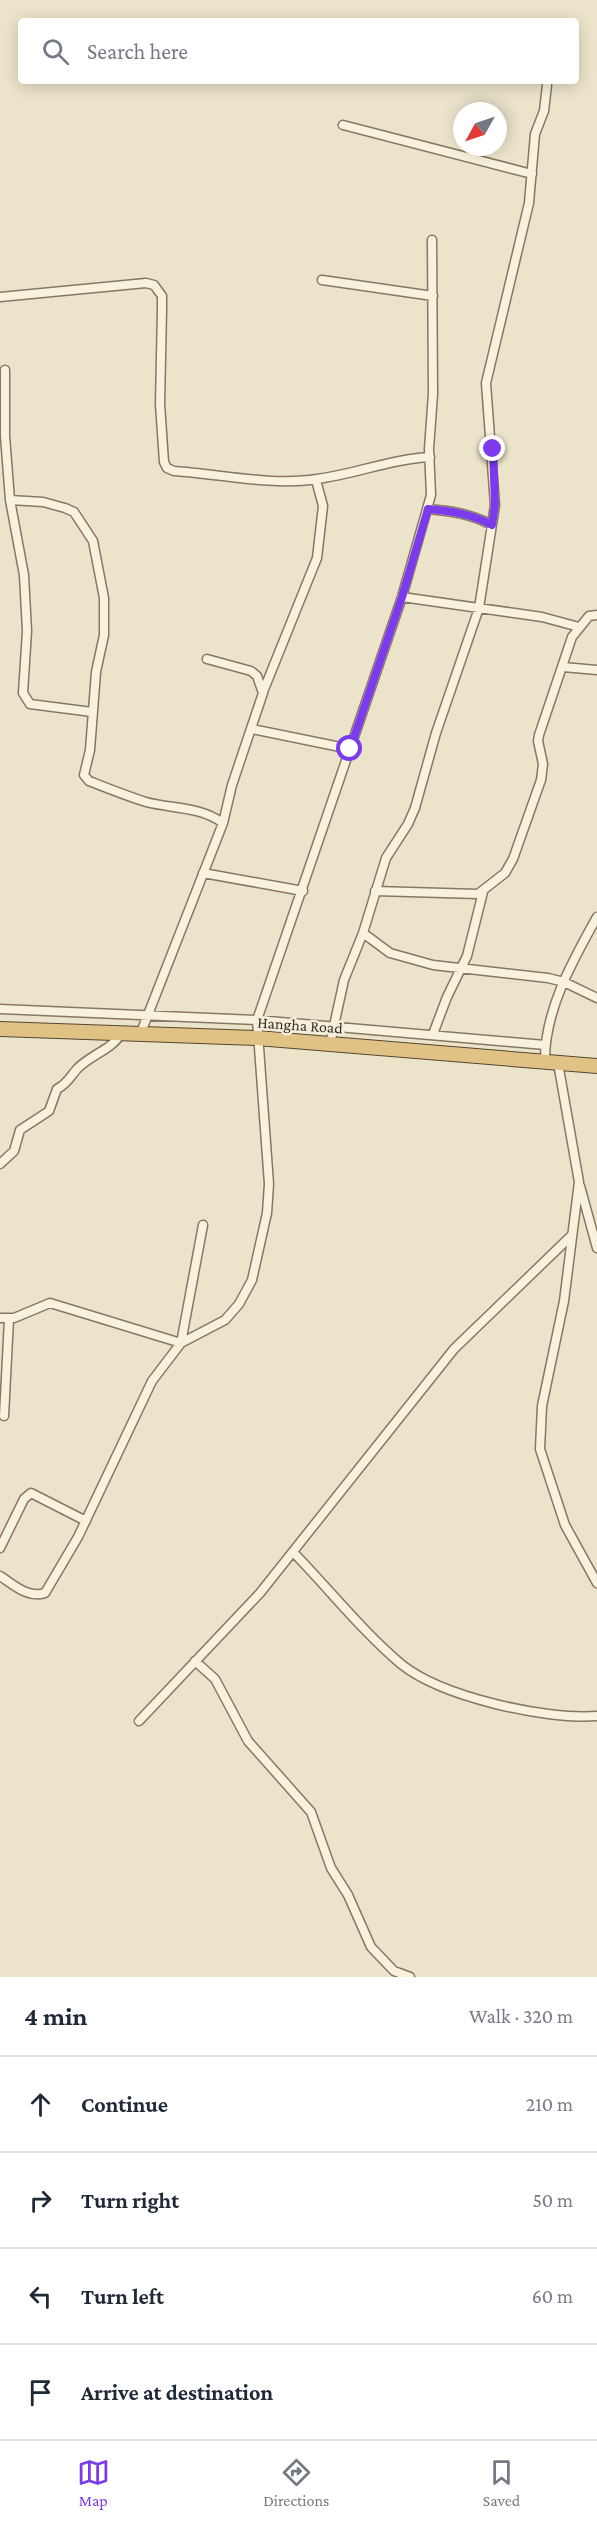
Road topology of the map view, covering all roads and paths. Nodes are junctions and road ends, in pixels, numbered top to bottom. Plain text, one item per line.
1 (547, 85) dead end
2 (343, 125) dead end
3 (532, 174) junction
4 (432, 240) dead end
5 (322, 280) dead end
6 (433, 296) junction
7 (0, 297) edge
8 (5, 370) dead end
9 (430, 457) junction
10 (316, 480) junction
11 (10, 500) junction
12 (428, 509) junction
13 (492, 525) junction
14 (402, 597) junction
15 (479, 608) junction
16 (597, 615) edge
17 (579, 627) junction
18 (207, 659) dead end
19 (563, 668) junction
20 (597, 670) edge
21 (263, 693) junction
22 (92, 712) junction
23 (252, 729) junction
24 (350, 749) junction
25 (223, 823) junction
26 (203, 873) junction
27 (303, 891) junction
28 (375, 891) junction
29 (483, 892) junction
30 (597, 917) edge
31 (363, 933) junction
32 (461, 969) junction
33 (564, 982) junction
34 (597, 998) edge
35 (0, 1009) edge
36 (147, 1017) junction
37 (257, 1020) junction
38 (333, 1028) junction
39 (0, 1029) edge
40 (121, 1034) junction
41 (434, 1034) junction
42 (140, 1035) junction
43 (257, 1038) junction
44 (330, 1044) junction
45 (545, 1045) junction
46 (551, 1062) junction
47 (597, 1066) edge
48 (0, 1164) edge
49 (579, 1182) junction
50 (203, 1225) dead end
51 (572, 1235) junction
52 (597, 1248) edge
53 (4, 1319) edge
54 (181, 1343) junction
55 (3, 1416) dead end
56 (86, 1521) junction
57 (0, 1548) edge
58 (293, 1552) junction
59 (0, 1576) edge
60 (597, 1583) edge
61 (195, 1660) junction
62 (597, 1716) edge
63 (139, 1721) dead end
64 (410, 1977) edge

1 - 3 street
2 - 3 street
3 - 13 street
4 - 6 street
5 - 6 street
6 - 9 street
7 - 10 street
8 - 11 street
9 - 10 street
9 - 12 street
10 - 21 street
11 - 22 street
11 - 22 street
12 - 13 street
12 - 14 street
13 - 15 street
14 - 15 street
14 - 24 street
15 - 17 street
15 - 28 street
16 - 17 street
17 - 19 street
18 - 21 street
19 - 20 street
19 - 29 street
21 - 23 street
22 - 25 street
23 - 24 street
23 - 25 street
24 - 27 street
25 - 26 street
26 - 27 street
26 - 36 street
27 - 37 street
28 - 29 street
28 - 31 street
29 - 32 street
30 - 33 street
31 - 32 street
31 - 38 street
32 - 33 street
32 - 41 street
33 - 34 street
33 - 45 street
35 - 36 street
36 - 37 street
36 - 42 street
37 - 38 street
37 - 43 street
38 - 41 street
38 - 44 street
39 - 40 highway, Hangha Road
40 - 42 highway, Hangha Road
40 - 48 street
41 - 45 street
42 - 43 highway, Hangha Road
43 - 44 highway, Hangha Road
43 - 54 street
44 - 46 highway, Hangha Road
45 - 46 street
46 - 47 highway, Hangha Road
46 - 49 street
49 - 51 street
49 - 52 street
50 - 54 street
51 - 58 street
51 - 60 street
53 - 54 street
53 - 55 street
54 - 56 street
56 - 57 street
56 - 59 street
58 - 61 street
58 - 62 street
61 - 63 street
61 - 64 street

